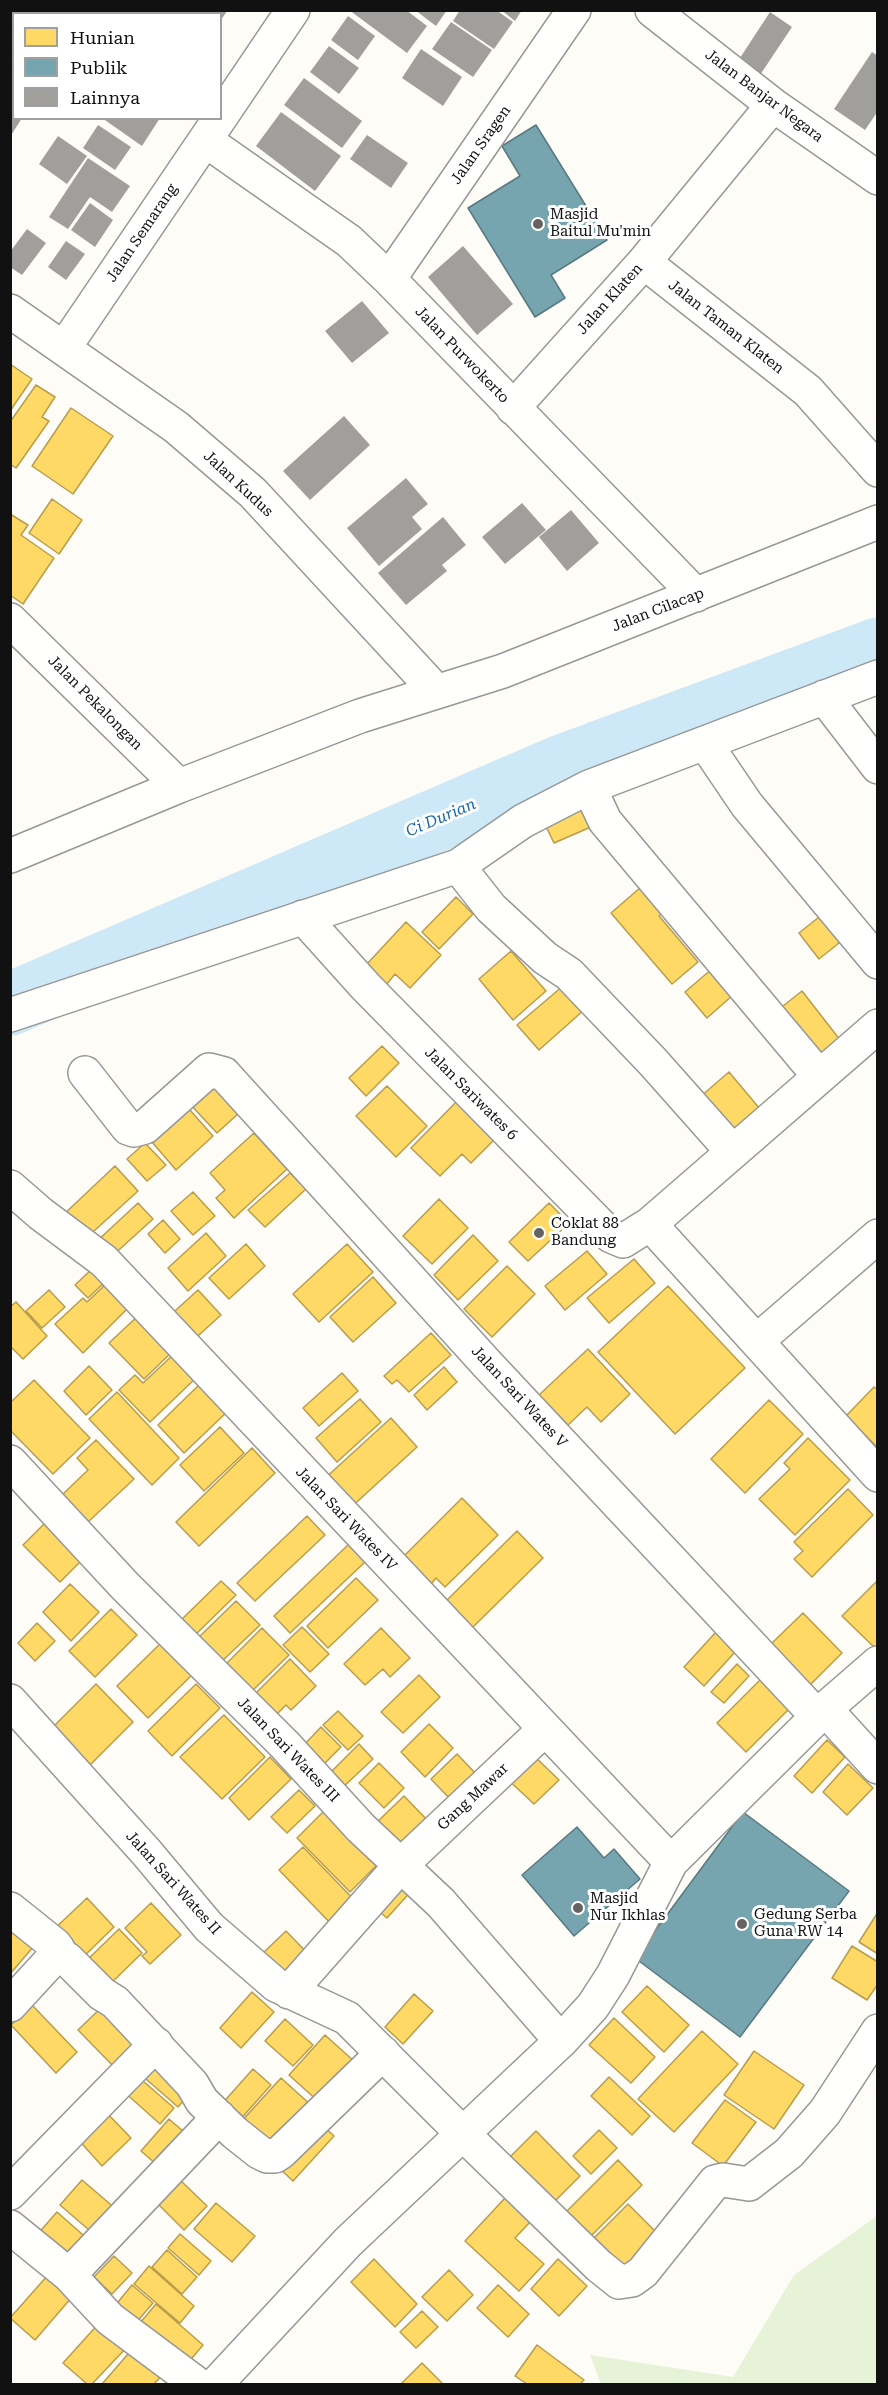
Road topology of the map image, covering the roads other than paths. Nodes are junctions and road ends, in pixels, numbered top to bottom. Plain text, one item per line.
1 (293, 10) edge
2 (574, 10) edge
3 (652, 10) edge
4 (773, 105) junction
5 (222, 115) edge
6 (215, 125) edge
7 (878, 178) edge
8 (644, 262) junction
9 (389, 279) junction
10 (10, 311) edge
11 (64, 348) junction
12 (808, 391) junction
13 (513, 408) junction
14 (878, 435) edge
15 (878, 470) edge
16 (878, 522) edge
17 (696, 595) junction
18 (12, 623) edge
19 (878, 676) edge
20 (436, 691) junction
21 (824, 697) junction
22 (705, 743) junction
23 (878, 767) edge
24 (179, 786) junction
25 (589, 787) junction
26 (10, 856) edge
27 (458, 866) junction
28 (303, 917) junction
29 (878, 962) edge
30 (10, 1015) edge
31 (878, 1026) edge
32 (85, 1073) dead end
33 (819, 1076) junction
34 (732, 1151) junction
35 (10, 1187) edge
36 (650, 1224) junction
37 (878, 1236) edge
38 (757, 1341) junction
39 (10, 1462) edge
40 (876, 1470) edge
41 (878, 1663) edge
42 (10, 1701) edge
43 (821, 1712) junction
44 (545, 1729) junction
45 (878, 1767) edge
46 (671, 1862) junction
47 (401, 1865) junction
48 (10, 1909) edge
49 (56, 1955) junction
50 (290, 1992) junction
51 (10, 2005) edge
52 (878, 2031) edge
53 (561, 2041) junction
54 (156, 2044) junction
55 (383, 2053) junction
56 (219, 2117) junction
57 (462, 2133) junction
58 (10, 2193) edge
59 (10, 2227) edge
60 (69, 2276) junction
61 (197, 2385) edge
62 (216, 2385) edge

1 - 5 street, Jalan Semarang
2 - 9 street, Jalan Sragen
3 - 4 street, Jalan Banjar Negara
4 - 7 street, Jalan Banjar Negara
4 - 8 street, Jalan Klaten
6 - 9 street, Jalan Purwokerto
6 - 11 street, Jalan Semarang
8 - 12 street, Jalan Taman Klaten
8 - 13 street, Jalan Klaten
9 - 13 street, Jalan Purwokerto
10 - 11 street, Jalan Kudus
11 - 20 street, Jalan Kudus
12 - 14 street, Jalan Taman Klaten
12 - 15 street, Jalan Taman Klaten
13 - 17 street, Jalan Purwokerto
16 - 17 street, Jalan Cilacap
17 - 20 street, Jalan Cilacap
18 - 24 street, Jalan Pekalongan
19 - 21 street
20 - 24 street, Jalan Cilacap
21 - 22 street
21 - 23 street
22 - 25 street
22 - 29 street
24 - 26 street, Jalan Cilacap
25 - 27 street
25 - 33 street
27 - 28 street
27 - 34 street
28 - 30 street
28 - 36 street, Jalan Sariwates 6
31 - 33 street
32 - 43 street, Jalan Sari Wates V
33 - 34 street
34 - 36 street
35 - 44 street, Jalan Sari Wates IV
36 - 38 street
37 - 38 street
38 - 40 street
39 - 47 street, Jalan Sari Wates III
41 - 43 street
42 - 50 street, Jalan Sari Wates II
43 - 45 street, Jalan Sari Wates V
43 - 46 street
44 - 46 street, Jalan Sari Wates IV
44 - 47 street, Gang Mawar
46 - 53 street
47 - 50 street, Gang Mawar
47 - 53 street, Jalan Sari Wates III
48 - 49 street
49 - 51 street
49 - 54 street
50 - 55 street, Jalan Sari Wates II
52 - 57 street, Jalan Sari Wates II
53 - 57 street
54 - 56 street
54 - 58 street
55 - 56 street
55 - 57 street, Jalan Sari Wates II
56 - 60 street
57 - 62 street
59 - 60 street
60 - 61 street

